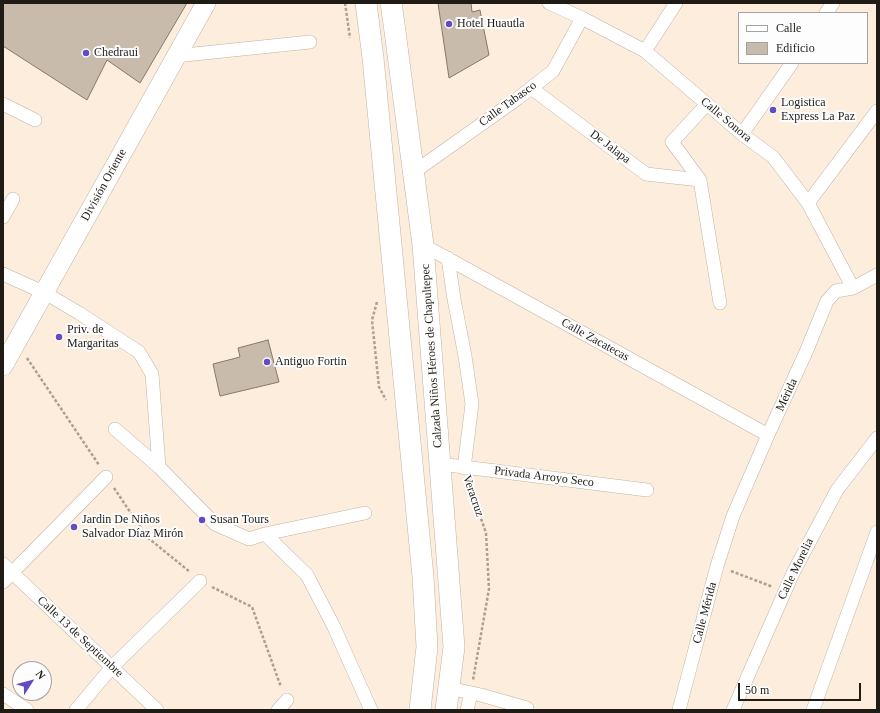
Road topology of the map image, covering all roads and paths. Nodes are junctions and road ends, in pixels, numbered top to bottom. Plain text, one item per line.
1 (206, 3) edge
2 (366, 3) edge
3 (391, 3) edge
4 (548, 3) edge
5 (676, 3) edge
6 (833, 3) edge
7 (827, 12) edge
8 (582, 18) junction
9 (310, 42) dead end
10 (645, 51) junction
11 (175, 56) junction
12 (791, 64) edge
13 (531, 88) junction
14 (3, 104) edge
15 (707, 104) junction
16 (877, 111) edge
17 (35, 120) dead end
18 (742, 134) junction
19 (414, 172) junction
20 (700, 180) junction
21 (13, 199) dead end
22 (808, 203) junction
23 (3, 217) edge
24 (423, 244) junction
25 (448, 258) junction
26 (3, 274) edge
27 (877, 275) edge
28 (853, 288) junction
29 (45, 293) junction
30 (720, 303) dead end
31 (17, 343) junction
32 (3, 366) edge
33 (115, 429) dead end
34 (768, 435) junction
35 (877, 438) edge
36 (440, 464) junction
37 (159, 467) junction
38 (464, 468) junction
39 (106, 477) junction
40 (647, 490) dead end
41 (365, 513) dead end
42 (733, 516) joint
43 (877, 532) edge
44 (266, 534) junction
45 (717, 566) junction
46 (6, 573) edge
47 (200, 581) junction
48 (784, 592) junction
49 (112, 667) junction
50 (449, 688) junction
51 (471, 692) junction
52 (3, 694) edge
53 (282, 705) edge
54 (528, 708) dead end
55 (27, 710) edge
56 (76, 710) edge
57 (157, 710) edge
58 (371, 710) edge
59 (420, 710) edge
60 (446, 710) edge
61 (467, 710) edge
62 (679, 710) edge
63 (733, 710) edge
64 (813, 710) edge

1 - 11 main road, División Oriente
2 - 59 main road
3 - 19 main road, Calzada Niños Héroes de Chapultepec
4 - 8 street, Calle Sonora
5 - 10 street
6 - 7 street
8 - 10 street, Calle Sonora
8 - 13 street, Calle Tabasco
9 - 11 street
10 - 15 street, Calle Sonora
11 - 29 main road, División Oriente
12 - 18 street
13 - 19 street, Calle Tabasco
13 - 20 street, De Jalapa
14 - 17 street
15 - 18 street, Calle Sonora
15 - 20 street
16 - 22 street
18 - 22 street, Calle Sonora
19 - 24 main road, Calzada Niños Héroes de Chapultepec
20 - 30 street
21 - 23 street
22 - 28 street, Calle Sonora
24 - 25 street, Calle Zacatecas
24 - 36 main road, Calzada Niños Héroes de Chapultepec
25 - 34 street, Calle Zacatecas
25 - 38 street, Veracruz
26 - 29 street
27 - 28 street, Mérida
28 - 34 street, Mérida
29 - 31 main road, División Oriente
29 - 37 street
31 - 32 main road, División Oriente
31 - 39 path
33 - 37 street
34 - 42 street, Mérida
35 - 48 street, Calle Morelia
36 - 38 street, Privada Arroyo Seco
36 - 50 main road, Calzada Niños Héroes de Chapultepec
37 - 44 street
38 - 40 street, Privada Arroyo Seco
38 - 51 path, Veracruz
39 - 46 street
39 - 47 path
41 - 44 street
42 - 45 street, Calle Mérida
43 - 64 street
44 - 58 street
45 - 48 path
45 - 62 street, Calle Mérida
46 - 49 street, Calle 13 de Septiembre
47 - 49 street
47 - 53 path
48 - 63 street, Calle Morelia
49 - 56 street
49 - 57 street, Calle 13 de Septiembre
50 - 51 street
50 - 60 main road, Calzada Niños Héroes de Chapultepec
51 - 54 street
51 - 61 street
52 - 55 street

